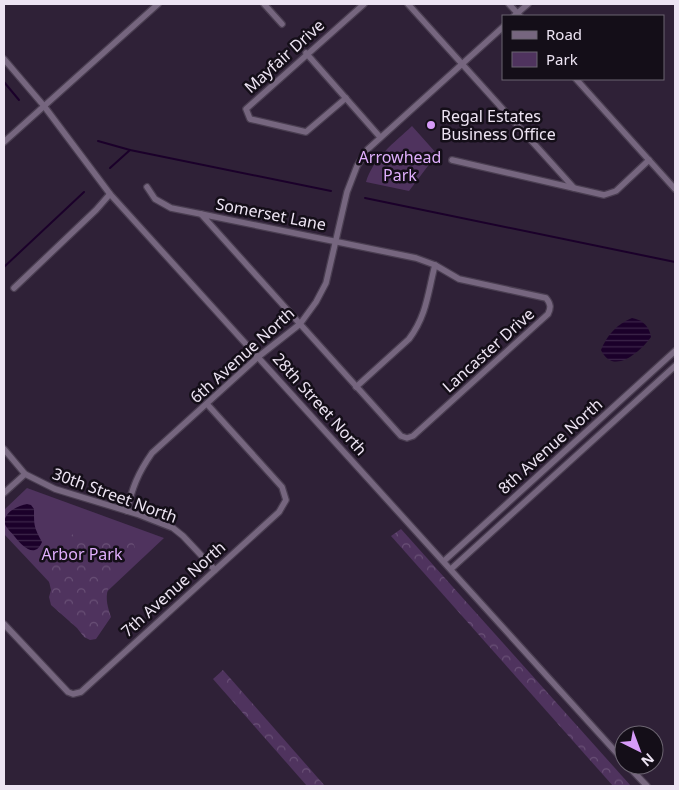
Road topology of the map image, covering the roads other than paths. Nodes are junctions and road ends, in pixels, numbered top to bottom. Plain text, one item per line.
1 (158, 4) edge
2 (264, 4) edge
3 (364, 4) edge
4 (408, 4) edge
5 (509, 4) edge
6 (528, 4) edge
7 (517, 15) edge
8 (282, 24) dead end
9 (502, 28) edge
10 (306, 53) junction
11 (4, 59) edge
12 (462, 63) junction
13 (577, 80) edge
14 (346, 98) junction
15 (44, 106) junction
16 (380, 137) junction
17 (4, 142) edge
18 (452, 160) dead end
19 (649, 160) junction
20 (147, 187) dead end
21 (574, 188) junction
22 (675, 189) edge
23 (110, 194) junction
24 (201, 214) junction
25 (335, 241) junction
26 (434, 265) junction
27 (14, 288) dead end
28 (300, 324) junction
29 (675, 351) edge
30 (258, 357) junction
31 (675, 366) edge
32 (356, 387) junction
33 (207, 404) junction
34 (4, 449) edge
35 (25, 474) junction
36 (4, 493) edge
37 (127, 511) junction
38 (444, 561) junction
39 (451, 569) junction
40 (215, 570) junction
41 (4, 624) edge
42 (614, 750) edge
43 (637, 775) edge
44 (646, 786) edge

1 - 15 street
2 - 8 street
3 - 10 street, Mayfair Drive
4 - 12 street
5 - 7 street
6 - 7 street
9 - 12 street, 6th Avenue North
10 - 14 street
10 - 14 street, Mayfair Drive
11 - 15 street, 28th Street North
12 - 16 street, 6th Avenue North
12 - 21 street
13 - 19 street
14 - 16 street
15 - 17 street
15 - 23 street, 28th Street North
16 - 25 street, 6th Avenue North
18 - 21 street
19 - 21 street
19 - 22 street
20 - 24 street
23 - 27 street
23 - 30 street, 28th Street North
24 - 25 street, Somerset Lane
24 - 28 street, Somerset Lane
25 - 26 street, Lancaster Drive
25 - 28 street, 6th Avenue North
26 - 32 street
26 - 32 street, Lancaster Drive
28 - 30 street, 6th Avenue North
28 - 32 street, Lancaster Drive
29 - 38 street, 8th Avenue North
30 - 33 street, 6th Avenue North
30 - 38 street, 28th Street North
31 - 39 street, 8th Avenue North
33 - 37 street, 6th Avenue North
33 - 40 street, 7th Avenue North
34 - 35 street, 30th Street North
35 - 36 street
35 - 37 street, 30th Street North
37 - 40 street, 30th Street North
38 - 39 street, 28th Street North
39 - 42 street, 28th Street North
40 - 41 street, 7th Avenue North
43 - 44 street

